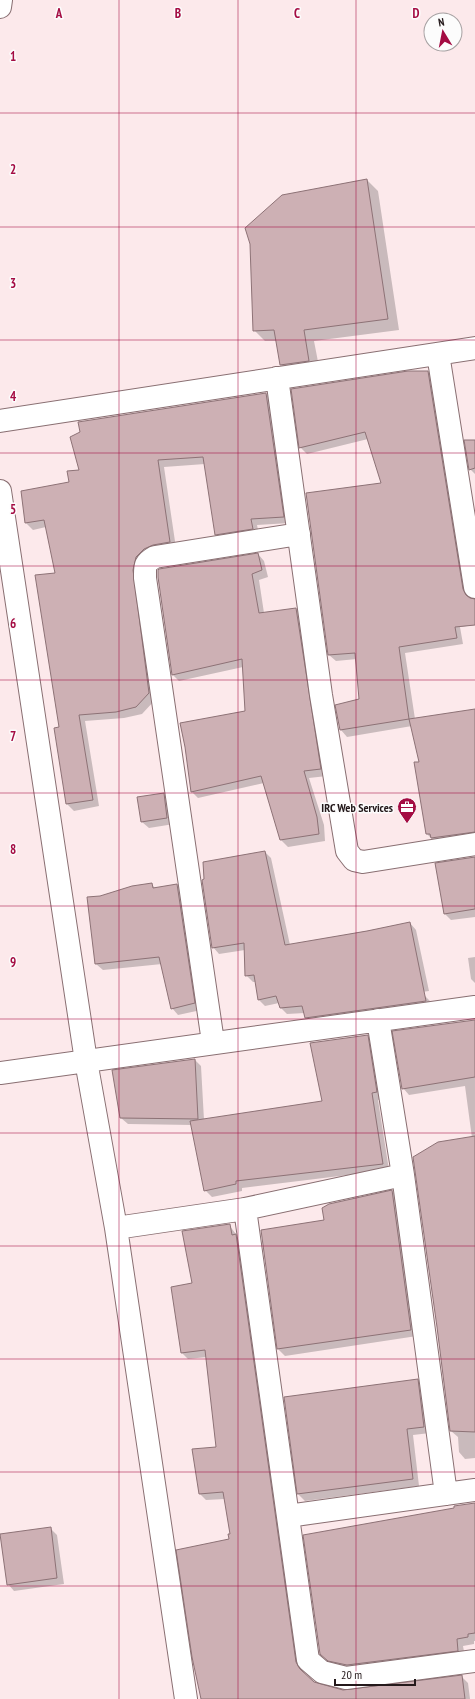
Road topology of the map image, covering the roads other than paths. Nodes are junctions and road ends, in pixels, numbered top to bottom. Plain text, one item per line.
1 (1, 0) edge
2 (0, 7) edge
3 (475, 348) edge
4 (438, 354) junction
5 (277, 378) junction
6 (0, 421) edge
7 (0, 491) edge
8 (299, 534) junction
9 (475, 587) edge
10 (475, 844) edge
11 (475, 1007) edge
12 (378, 1020) junction
13 (213, 1042) junction
14 (86, 1061) junction
15 (0, 1073) edge
16 (403, 1175) junction
17 (245, 1209) junction
18 (116, 1228) junction
19 (475, 1490) edge
20 (446, 1494) junction
21 (288, 1516) junction
22 (475, 1661) edge
23 (186, 1699) edge

1 - 2 street
3 - 4 street
4 - 5 street
4 - 9 street
5 - 6 street
5 - 8 street
7 - 14 street
8 - 10 street
8 - 13 street
11 - 12 street
12 - 13 street
12 - 16 street
13 - 14 street
14 - 15 street
14 - 18 street
16 - 17 street
16 - 20 street
17 - 18 street
17 - 21 street
18 - 23 street
19 - 20 street
20 - 21 street
21 - 22 street

